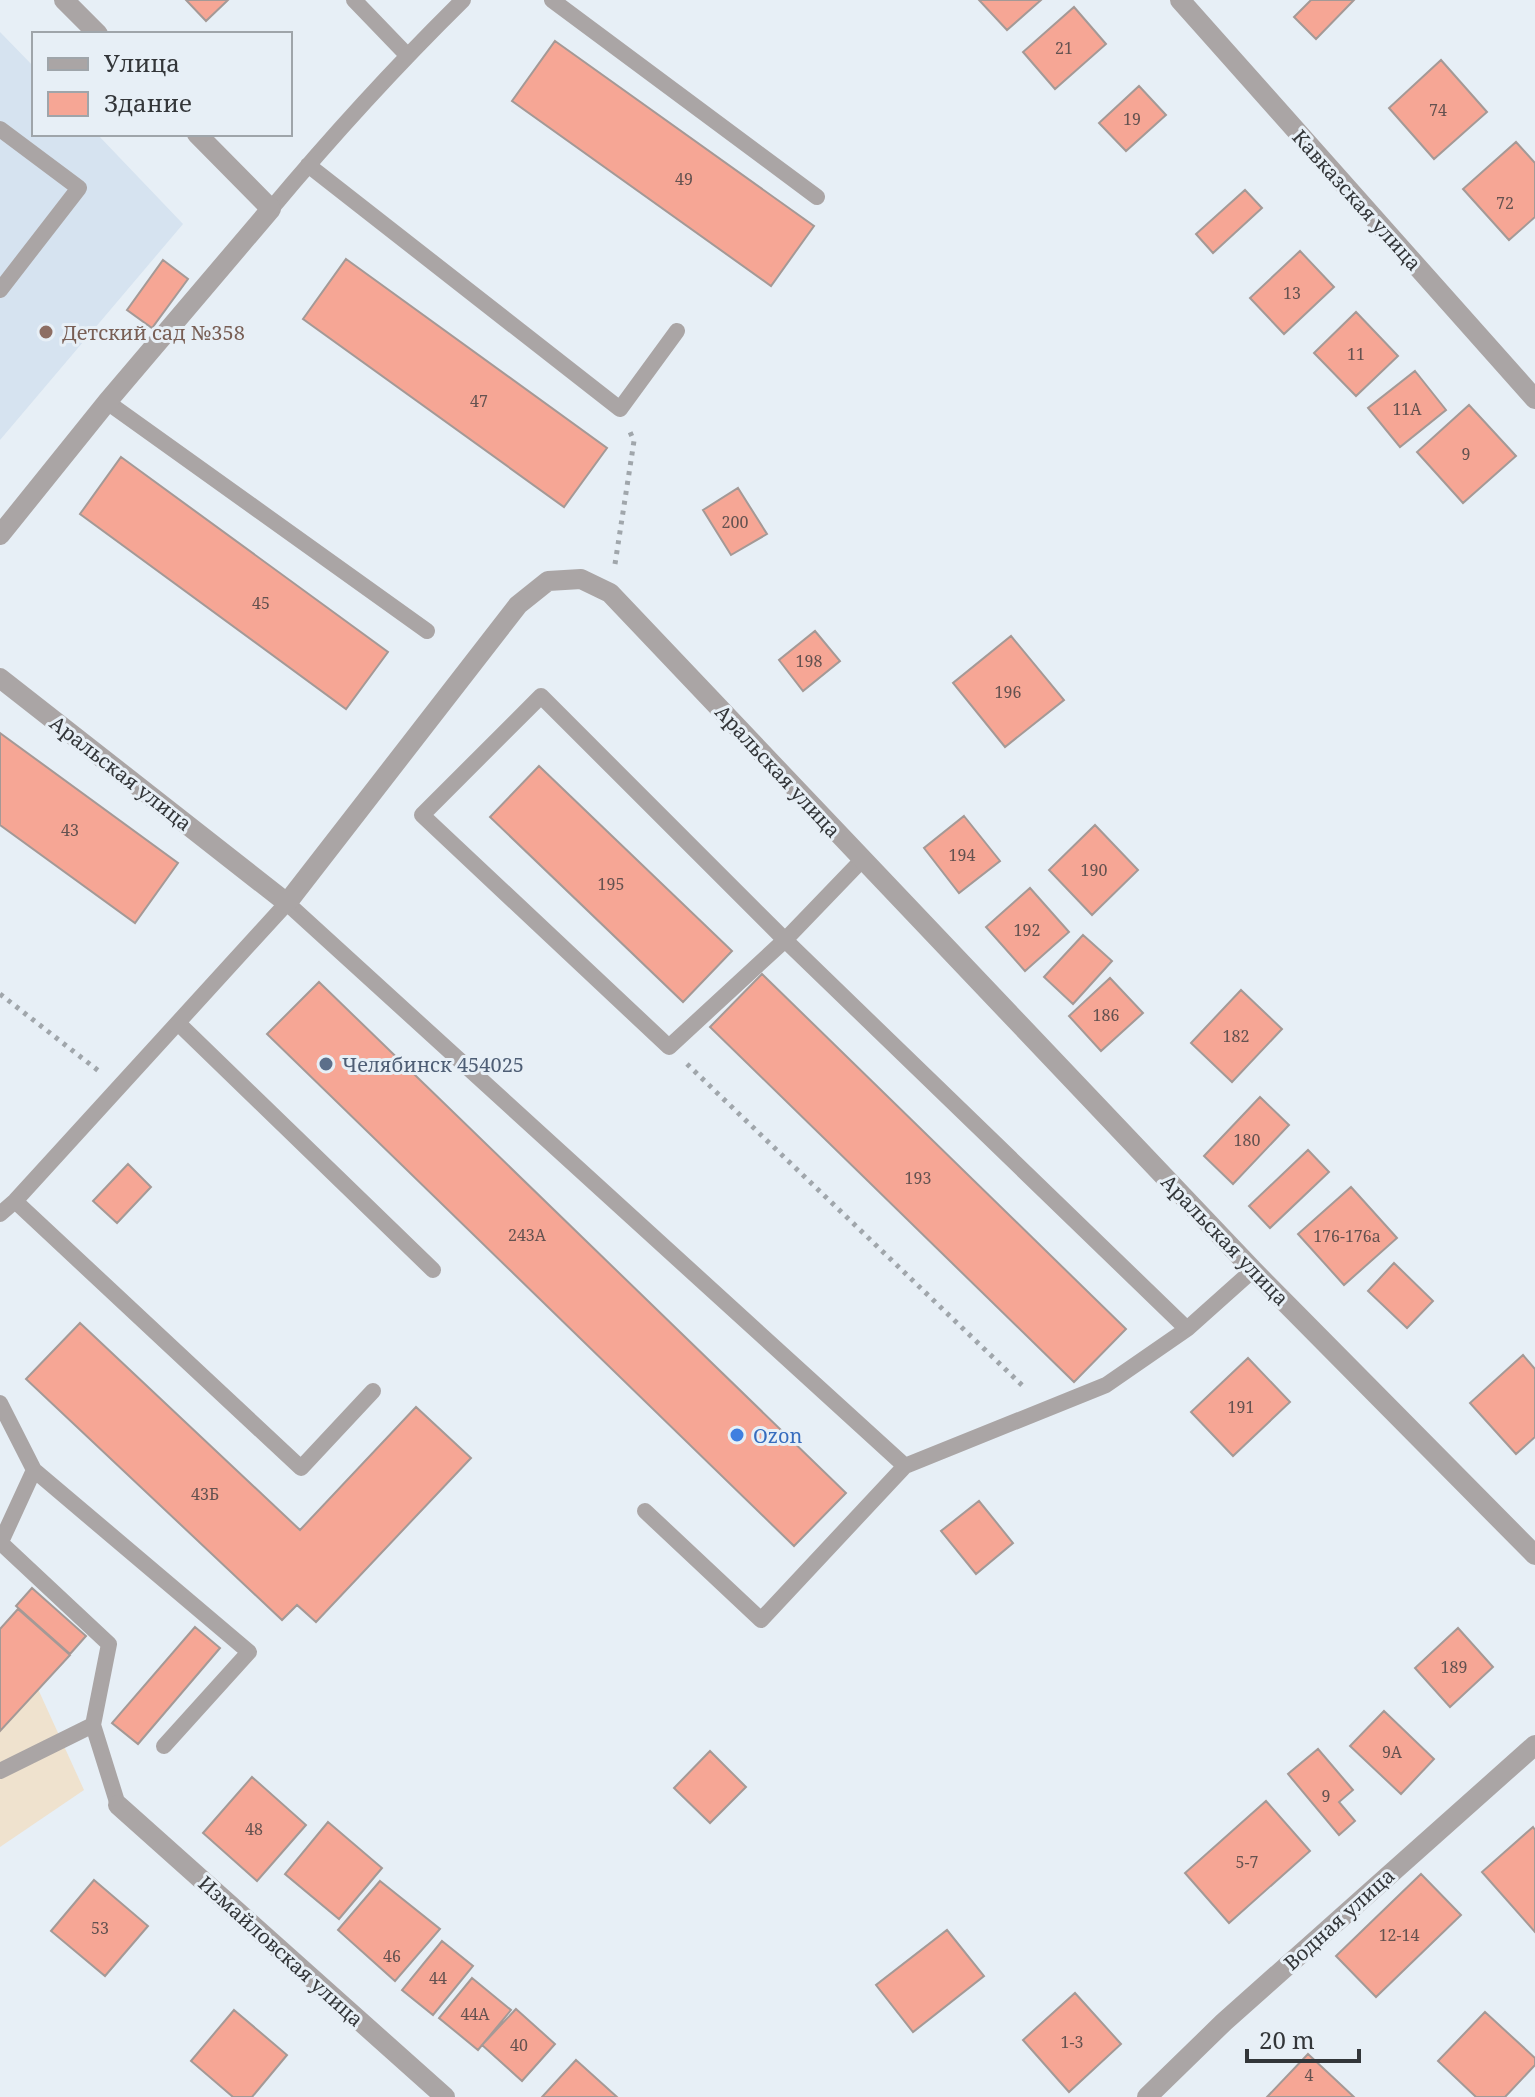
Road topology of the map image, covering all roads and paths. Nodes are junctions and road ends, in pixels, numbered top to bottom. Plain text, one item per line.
1 (64, 0) edge
2 (354, 0) edge
3 (463, 0) edge
4 (552, 0) edge
5 (1180, 0) edge
6 (96, 32) edge
7 (407, 55) junction
8 (0, 129) edge
9 (199, 136) edge
10 (308, 165) junction
11 (817, 197) dead end
12 (271, 209) junction
13 (0, 290) edge
14 (677, 331) dead end
15 (1535, 399) edge
16 (107, 402) junction
17 (620, 409) junction
18 (0, 535) edge
19 (610, 593) junction
20 (427, 631) dead end
21 (0, 678) edge
22 (862, 860) junction
23 (287, 903) junction
24 (785, 940) junction
25 (0, 994) edge
26 (178, 1023) junction
27 (669, 1047) junction
28 (119, 1088) junction
29 (15, 1201) junction
30 (0, 1214) edge
31 (433, 1270) dead end
32 (1253, 1270) junction
33 (1187, 1329) junction
34 (373, 1391) dead end
35 (1, 1407) edge
36 (1047, 1409) junction
37 (905, 1466) junction
38 (34, 1470) junction
39 (645, 1511) dead end
40 (0, 1543) edge
41 (1535, 1555) edge
42 (93, 1725) junction
43 (1535, 1745) edge
44 (164, 1746) dead end
45 (0, 1771) edge
46 (118, 1805) joint
47 (445, 2097) edge
48 (1147, 2097) edge

1 - 6 street
2 - 7 lane
3 - 7 lane
4 - 11 lane
5 - 15 street, Кавказская улица
7 - 10 lane
8 - 13 lane
9 - 12 street
10 - 12 lane
10 - 17 lane
12 - 16 street
14 - 17 lane
16 - 18 street
16 - 20 lane
17 - 19 path
19 - 22 street, Аральская улица
19 - 23 street, Аральская улица
21 - 23 street, Аральская улица
22 - 24 lane
22 - 32 street, Аральская улица
23 - 26 lane
23 - 37 lane
24 - 27 lane
24 - 27 lane
24 - 33 lane
25 - 28 path
26 - 28 lane
26 - 31 lane
27 - 36 path
28 - 29 lane
29 - 30 lane
29 - 34 lane
32 - 33 lane
32 - 41 street, Аральская улица
33 - 36 lane
35 - 38 lane
36 - 37 lane
37 - 39 lane
38 - 40 lane
38 - 44 lane
40 - 42 lane
42 - 45 lane
42 - 46 lane
43 - 48 street, Водная улица
46 - 47 street, Измайловская улица

